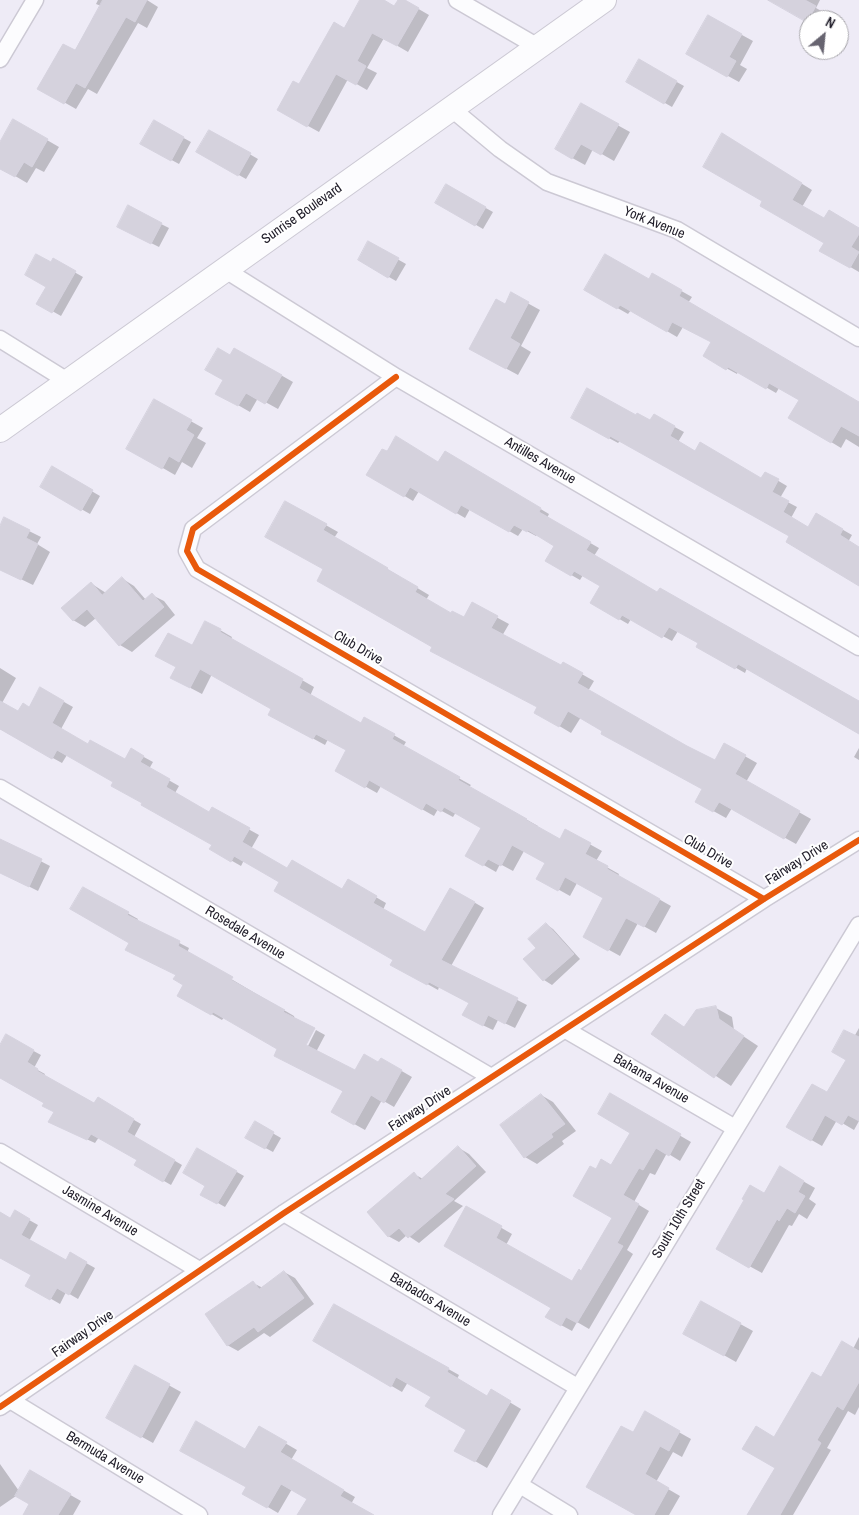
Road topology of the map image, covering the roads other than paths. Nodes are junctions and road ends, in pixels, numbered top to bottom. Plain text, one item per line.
1 (35, 0) edge
2 (457, 0) edge
3 (604, 0) edge
4 (538, 47) junction
5 (0, 59) edge
6 (452, 109) junction
7 (224, 269) junction
8 (859, 338) edge
9 (0, 340) edge
10 (396, 377) junction
11 (69, 382) junction
12 (0, 430) edge
13 (859, 647) edge
14 (0, 788) edge
15 (859, 840) edge
16 (764, 899) junction
17 (859, 925) edge
18 (566, 1030) junction
19 (491, 1077) junction
20 (735, 1128) junction
21 (0, 1152) edge
22 (284, 1213) junction
23 (199, 1270) junction
24 (577, 1387) junction
25 (5, 1404) edge
26 (520, 1485) junction
27 (199, 1515) edge
28 (501, 1515) edge
29 (569, 1515) edge

1 - 5 street
2 - 4 street
3 - 4 street, Sunrise Boulevard
4 - 6 street, Sunrise Boulevard
6 - 7 street, Sunrise Boulevard
6 - 8 street, York Avenue
7 - 10 street, Antilles Avenue
7 - 11 street, Sunrise Boulevard
9 - 11 street
10 - 13 street, Antilles Avenue
10 - 16 street, Club Drive
11 - 12 street, Sunrise Boulevard
14 - 19 street, Rosedale Avenue
15 - 16 street, Fairway Drive
16 - 18 street, Fairway Drive
17 - 20 street, South 10th Street
18 - 19 street, Fairway Drive
18 - 20 street, Bahama Avenue
19 - 22 street, Fairway Drive
20 - 24 street, South 10th Street
21 - 23 street, Jasmine Avenue
22 - 23 street, Fairway Drive
22 - 24 street, Barbados Avenue
23 - 25 street, Fairway Drive
24 - 26 street, South 10th Street
25 - 27 street, Bermuda Avenue
26 - 28 street, South 10th Street
26 - 29 street

